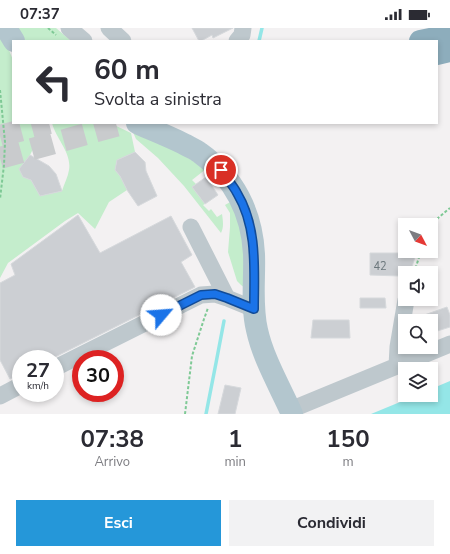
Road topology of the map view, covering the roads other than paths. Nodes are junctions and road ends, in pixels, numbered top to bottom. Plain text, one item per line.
1 (6, 28) edge
2 (69, 28) edge
3 (109, 28) edge
4 (243, 28) edge
5 (450, 35) edge
6 (13, 40) edge
7 (83, 40) edge
8 (122, 40) edge
9 (238, 40) edge
10 (425, 40) edge
11 (450, 51) edge
12 (438, 54) edge
13 (141, 124) edge
14 (153, 127) edge
15 (191, 227) dead end
16 (221, 296) junction
17 (405, 306) edge
18 (254, 309) junction
19 (450, 344) edge
20 (64, 364) edge
21 (397, 366) junction
22 (12, 390) edge
23 (0, 396) edge
24 (291, 412) edge

1 - 6 main road
2 - 7 street
3 - 8 street
4 - 9 street
5 - 10 highway
11 - 12 highway
13 - 14 main road
14 - 18 main road
15 - 16 street
16 - 18 street
16 - 20 street
17 - 21 street
18 - 24 main road
19 - 21 street
21 - 24 street
22 - 23 street

